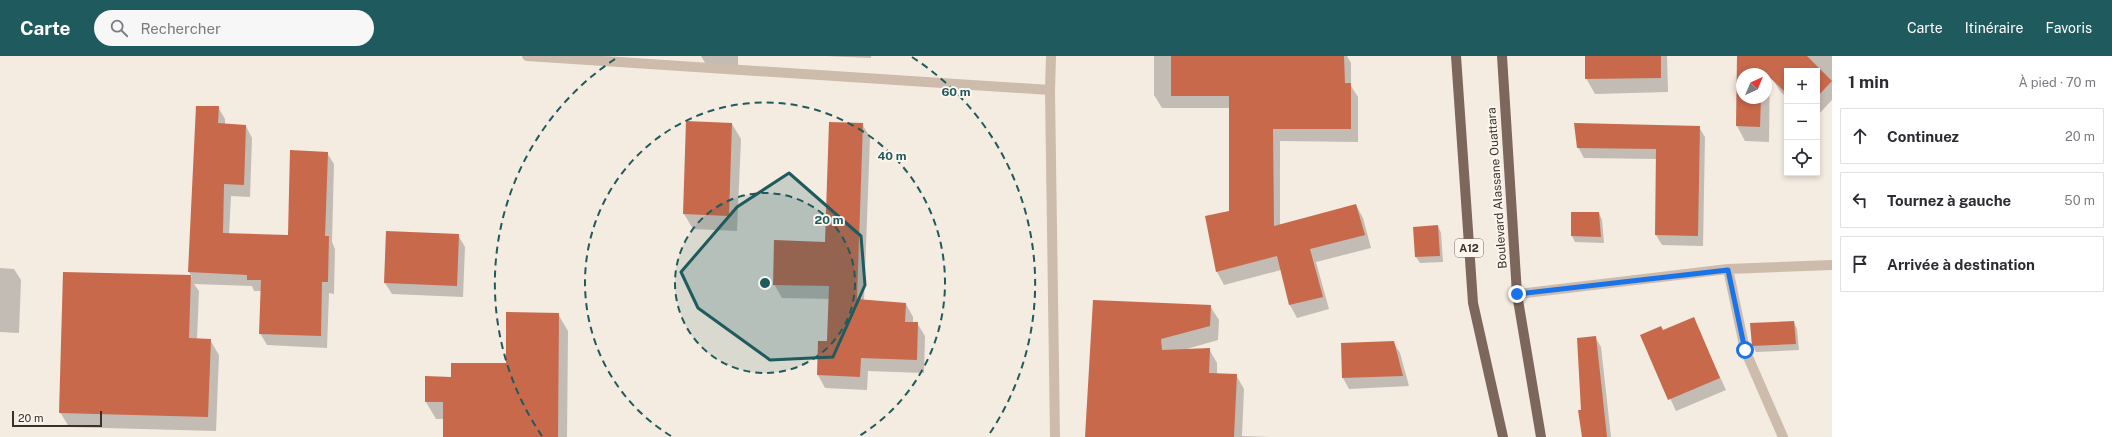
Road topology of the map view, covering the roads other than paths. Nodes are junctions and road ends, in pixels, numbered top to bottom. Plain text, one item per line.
1 (527, 56) edge
2 (1052, 56) edge
3 (1456, 56) edge
4 (1502, 56) edge
5 (1050, 90) junction
6 (1832, 264) edge
7 (1728, 270) junction
8 (1517, 294) junction
9 (1055, 437) edge
10 (1503, 437) edge
11 (1541, 437) edge
12 (1783, 437) edge

1 - 5 street
2 - 5 street
3 - 10 main road, A12
4 - 8 main road, Boulevard Alassane Ouattara
5 - 9 street
6 - 7 street
7 - 8 street
7 - 12 street
8 - 11 main road, Boulevard Alassane Ouattara

